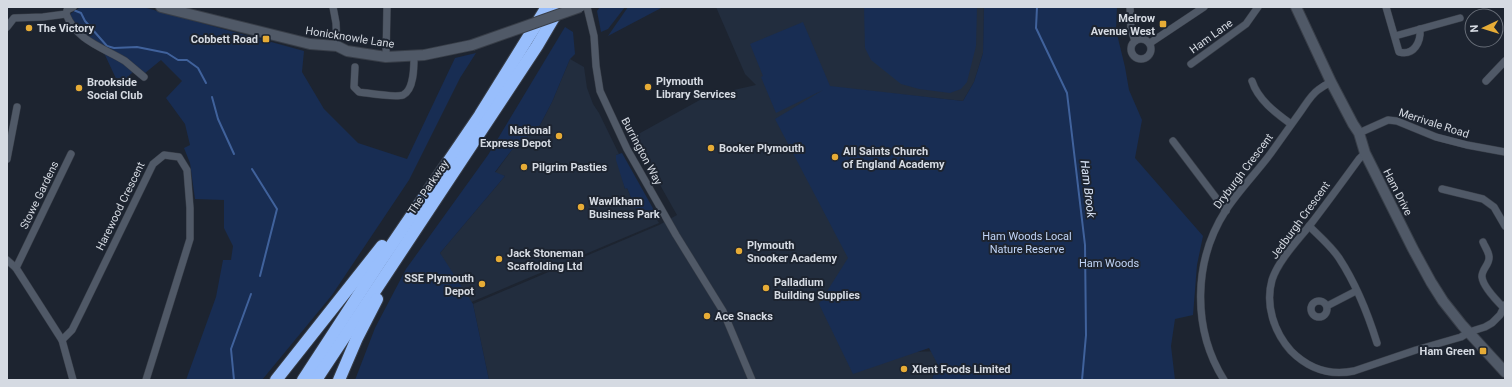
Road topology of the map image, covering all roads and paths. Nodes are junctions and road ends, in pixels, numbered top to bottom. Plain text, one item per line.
1 (161, 7) edge
2 (333, 7) edge
3 (387, 7) edge
4 (547, 7) edge
5 (560, 7) edge
6 (580, 7) edge
7 (587, 7) edge
8 (1130, 7) edge
9 (1204, 7) edge
10 (1258, 7) edge
11 (1296, 7) edge
12 (1386, 7) edge
13 (68, 10) edge
14 (1460, 18) dead end
15 (7, 27) edge
16 (1420, 29) junction
17 (1395, 36) junction
18 (1135, 41) junction
19 (1150, 43) junction
20 (337, 46) junction
21 (386, 57) junction
22 (414, 57) junction
23 (1505, 61) edge
24 (1191, 64) dead end
25 (355, 67) dead end
26 (144, 77) dead end
27 (1252, 81) dead end
28 (1486, 81) dead end
29 (1331, 82) junction
30 (17, 107) dead end
31 (1291, 124) junction
32 (1360, 133) junction
33 (1173, 141) dead end
34 (1505, 152) edge
35 (1365, 153) junction
36 (71, 154) dead end
37 (7, 159) edge
38 (1442, 189) dead end
39 (425, 194) junction
40 (1226, 211) junction
41 (1309, 226) junction
42 (1505, 226) edge
43 (1483, 242) dead end
44 (400, 252) junction
45 (7, 260) edge
46 (16, 268) junction
47 (1356, 291) junction
48 (1327, 306) dead end
49 (1504, 307) edge
50 (1469, 332) junction
51 (62, 340) junction
52 (1377, 343) dead end
53 (1505, 372) edge
54 (73, 380) edge
55 (146, 380) edge
56 (276, 380) edge
57 (303, 380) edge
58 (316, 380) edge
59 (339, 380) edge
60 (752, 380) edge
61 (1224, 380) edge

1 - 20 street, Honicknowle Lane
2 - 20 street
3 - 21 street
4 - 39 highway, The Parkway
5 - 44 highway, The Parkway
6 - 22 street, Honicknowle Lane, bridge
7 - 60 street, Burrington Way
8 - 18 street
9 - 19 street
10 - 24 street, Ham Lane
11 - 29 street, Ham Drive
12 - 17 street
13 - 15 street
13 - 26 street
14 - 16 street
16 - 17 street
16 - 17 street
18 - 19 street
18 - 19 street
20 - 21 street, Honicknowle Lane
21 - 22 street, Honicknowle Lane
22 - 25 street
23 - 28 street
27 - 31 street
29 - 31 street, Dryburgh Crescent
29 - 32 street, Ham Drive
30 - 37 street
31 - 40 street, Dryburgh Crescent
32 - 34 street, Merrivale Road
32 - 35 street, Ham Drive
33 - 40 street
35 - 41 street, Jedburgh Crescent
35 - 50 street, Ham Drive
36 - 46 street, Stowe Gardens
38 - 42 street
39 - 56 highway
39 - 57 highway, The Parkway
40 - 61 street, Dryburgh Crescent
41 - 47 street
41 - 50 street, Jedburgh Crescent
43 - 49 street
44 - 58 highway, The Parkway
44 - 59 highway
45 - 46 street
46 - 51 street
47 - 48 street
47 - 52 street
49 - 50 street, Jedburgh Crescent
50 - 53 street, Ham Drive
51 - 54 street
51 - 55 street, Harewood Crescent

